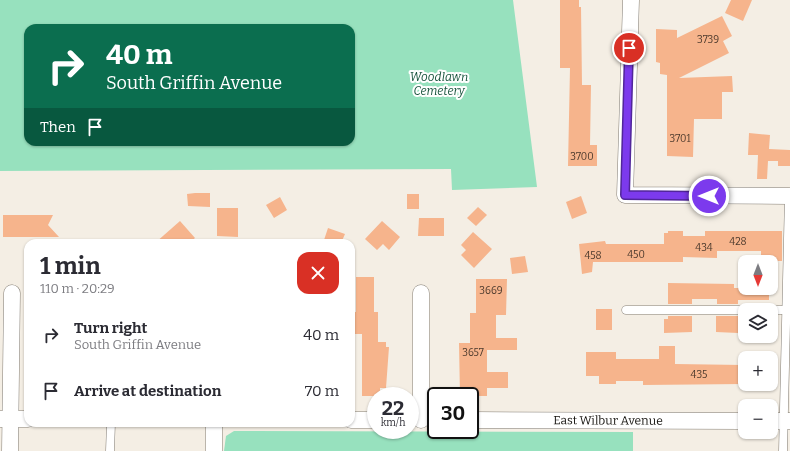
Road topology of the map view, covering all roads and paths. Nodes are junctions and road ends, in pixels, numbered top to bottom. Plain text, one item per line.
1 (631, 0) edge
2 (789, 196) edge
3 (12, 293) dead end
4 (421, 293) dead end
5 (626, 310) dead end
6 (786, 310) junction
7 (5, 419) edge
8 (24, 420) edge
9 (355, 420) edge
10 (367, 420) edge
11 (422, 420) edge
12 (479, 420) edge
13 (738, 421) edge
14 (782, 421) edge
15 (111, 427) edge
16 (214, 427) edge
17 (10, 451) edge
18 (110, 451) edge
19 (214, 451) edge
20 (783, 451) edge

1 - 2 street
2 - 6 lane
3 - 7 street
4 - 11 street
5 - 6 lane
6 - 14 lane
7 - 8 street
7 - 17 street
9 - 10 street
12 - 13 street, East Wilbur Avenue
14 - 20 lane
15 - 18 lane
16 - 19 street

